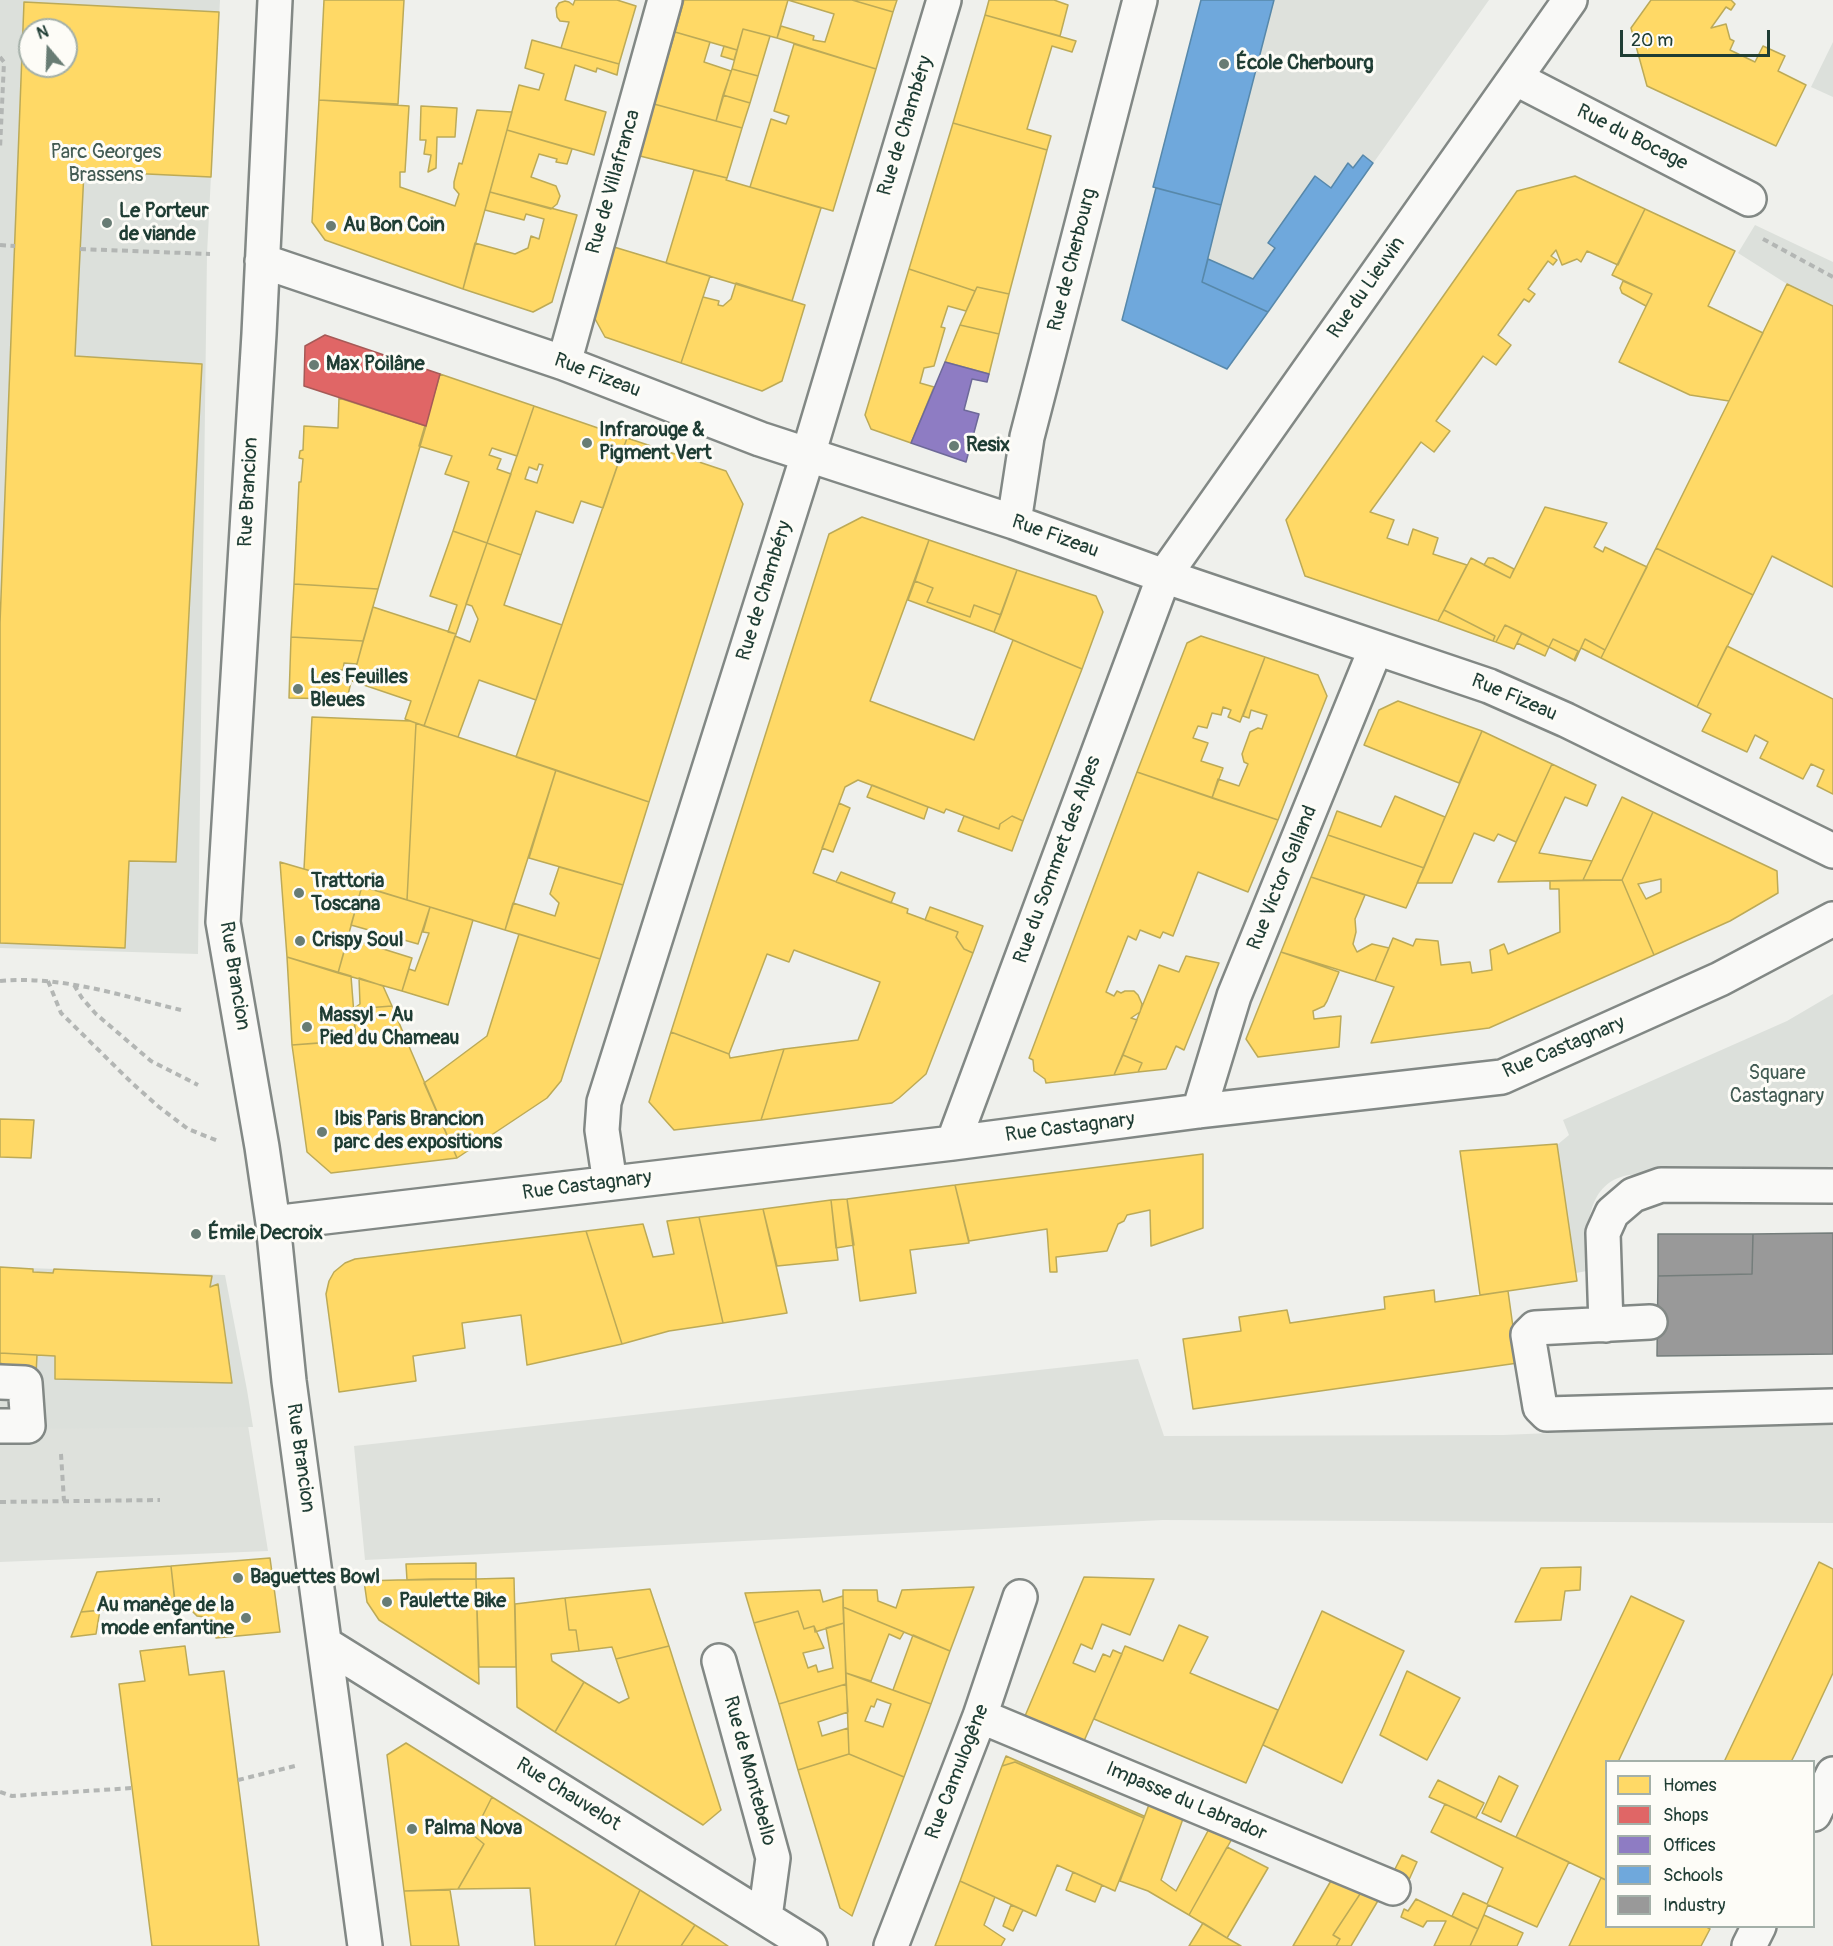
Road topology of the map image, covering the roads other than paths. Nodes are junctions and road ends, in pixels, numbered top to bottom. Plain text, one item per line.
1 (275, 0) edge
2 (665, 0) edge
3 (944, 0) edge
4 (1140, 0) edge
5 (1570, 0) edge
6 (1515, 78) junction
7 (1749, 199) road end
8 (262, 261) junction
9 (564, 363) junction
10 (808, 455) junction
11 (1014, 522) junction
12 (1164, 576) junction
13 (1376, 648) junction
14 (1833, 851) edge
15 (1833, 919) edge
16 (1199, 1111) junction
17 (952, 1143) junction
18 (610, 1183) junction
19 (1833, 1186) edge
20 (273, 1223) junction
21 (1650, 1322) dead end
22 (1606, 1325) junction
23 (0, 1382) edge
24 (1833, 1406) edge
25 (0, 1426) edge
26 (1020, 1597) dead end
27 (325, 1644) junction
28 (719, 1661) dead end
29 (980, 1716) junction
30 (1833, 1774) edge
31 (1815, 1812) edge
32 (1393, 1888) dead end
33 (765, 1917) junction
34 (1758, 1928) edge
35 (365, 1946) edge
36 (810, 1946) edge
37 (891, 1946) edge
38 (1749, 1946) edge

1 - 8 street, Rue Brancion
2 - 9 street, Rue de Villafranca
3 - 10 street, Rue de Chambéry
4 - 11 street, Rue de Cherbourg
5 - 6 street, Rue du Lieuvin
6 - 7 street, Rue du Bocage
6 - 12 street, Rue du Lieuvin
8 - 9 street, Rue Fizeau
8 - 20 street, Rue Brancion
9 - 10 street, Rue Fizeau
10 - 11 street, Rue Fizeau
10 - 18 street, Rue de Chambéry
11 - 12 street, Rue Fizeau
12 - 13 street, Rue Fizeau
12 - 17 street, Rue du Sommet des Alpes
13 - 14 street, Rue Fizeau
13 - 16 street, Rue Victor Galland
15 - 16 street, Rue Castagnary
16 - 17 street, Rue Castagnary
17 - 18 street, Rue Castagnary
18 - 20 street, Rue Castagnary
19 - 22 street
20 - 27 street, Rue Brancion
21 - 22 street
22 - 24 street
23 - 25 street
26 - 29 street, Rue Camulogène
27 - 33 street, Rue Chauvelot
27 - 35 street, Rue Brancion
28 - 33 street, Rue de Montebello
29 - 32 street, Impasse du Labrador
29 - 37 street, Rue Camulogène
30 - 31 street
33 - 36 street, Rue Chauvelot
34 - 38 street

